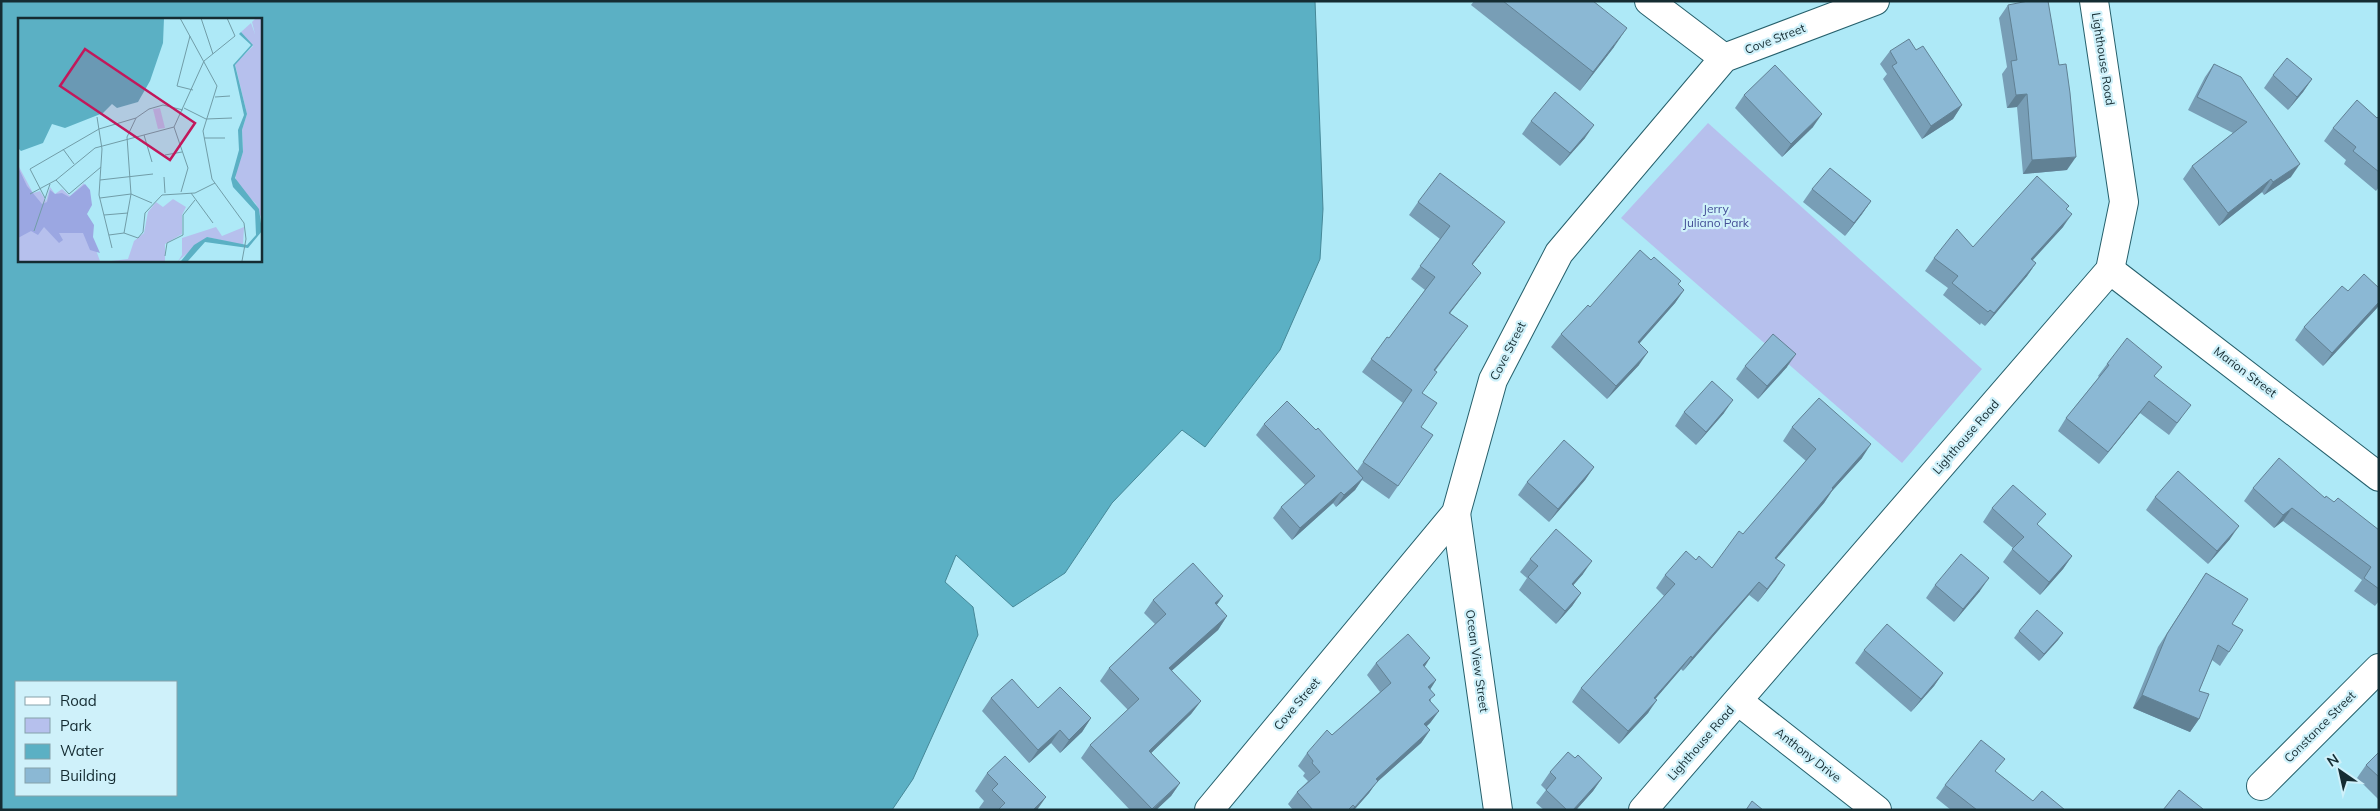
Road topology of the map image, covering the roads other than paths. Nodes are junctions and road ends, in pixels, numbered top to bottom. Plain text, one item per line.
1 (1649, 1) edge
2 (1875, 1) edge
3 (2094, 1) edge
4 (1724, 58) junction
5 (2110, 270) junction
6 (2379, 477) edge
7 (1456, 513) junction
8 (2379, 668) edge
9 (1738, 701) junction
10 (2262, 786) dead end
11 (1209, 810) edge
12 (1498, 810) edge
13 (1643, 810) edge
14 (1877, 810) edge

1 - 4 street
2 - 4 street, Cove Street
3 - 5 street, Lighthouse Road
4 - 7 street, Cove Street
5 - 6 street, Marion Street
5 - 9 street, Lighthouse Road
7 - 11 street, Cove Street
7 - 12 street, Ocean View Street
8 - 10 street, Constance Street
9 - 13 street, Lighthouse Road
9 - 14 street, Anthony Drive

